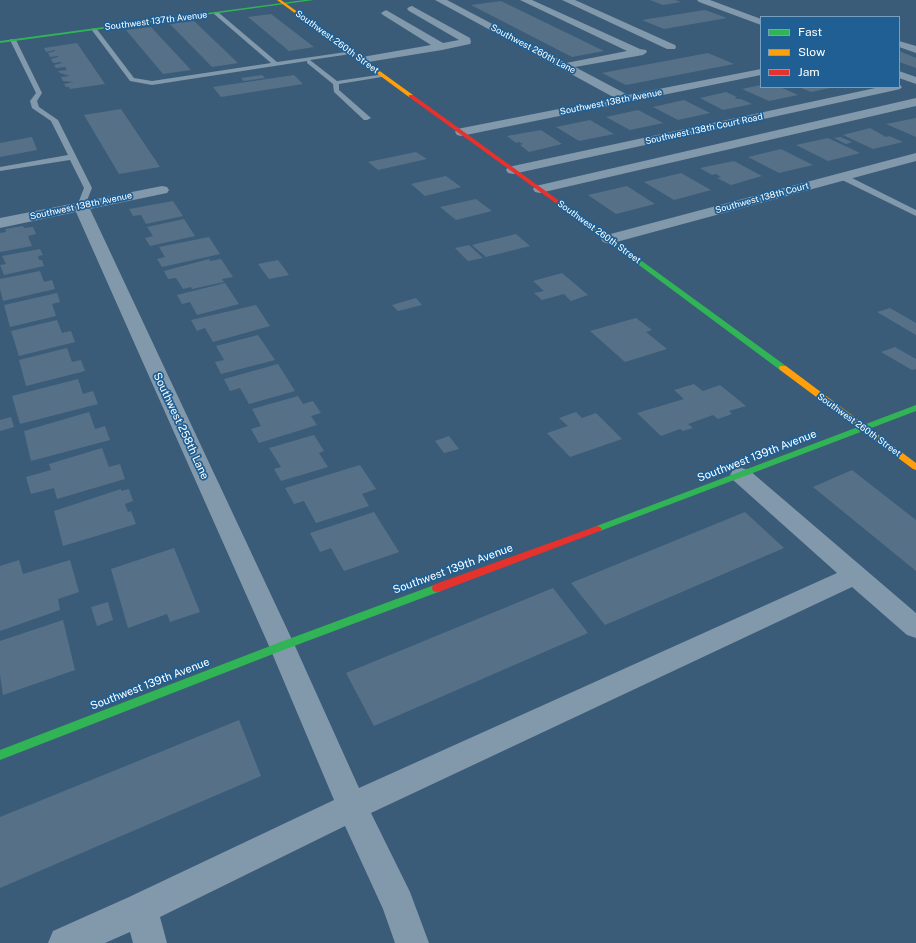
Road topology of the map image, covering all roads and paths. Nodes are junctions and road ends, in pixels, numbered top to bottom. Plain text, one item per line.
1 (263, 0) edge
2 (312, 0) edge
3 (525, 0) edge
4 (567, 0) edge
5 (702, 0) edge
6 (282, 2) edge
7 (436, 4) edge
8 (406, 10) junction
9 (216, 13) junction
10 (760, 22) edge
11 (94, 29) junction
12 (0, 34) edge
13 (13, 40) junction
14 (916, 40) edge
15 (0, 42) edge
16 (900, 44) edge
17 (900, 44) edge
18 (442, 47) junction
19 (916, 50) edge
20 (351, 52) junction
21 (639, 53) junction
22 (362, 60) junction
23 (309, 62) dead end
24 (276, 64) junction
25 (565, 66) junction
26 (760, 72) edge
27 (900, 74) edge
28 (382, 75) junction
29 (916, 82) edge
30 (336, 83) junction
31 (900, 86) edge
32 (891, 88) edge
33 (626, 99) junction
34 (916, 102) edge
35 (367, 118) dead end
36 (462, 132) junction
37 (72, 156) junction
38 (916, 158) edge
39 (0, 169) edge
40 (513, 170) junction
41 (843, 176) junction
42 (540, 189) junction
43 (162, 190) dead end
44 (81, 206) junction
45 (916, 213) edge
46 (0, 223) edge
47 (608, 239) junction
48 (916, 408) edge
49 (863, 429) junction
50 (916, 467) edge
51 (741, 475) junction
52 (855, 574) junction
53 (916, 628) edge
54 (282, 646) junction
55 (0, 755) edge
56 (352, 807) junction
57 (141, 909) junction
58 (65, 943) edge
59 (150, 943) edge
60 (412, 943) edge

1 - 12 street, Southwest 137th Avenue
2 - 6 street, Southwest 137th Avenue
3 - 21 street
4 - 21 street
5 - 10 street
6 - 9 street, Southwest 137th Avenue
6 - 20 street, Southwest 260th Street
7 - 8 street
7 - 25 street, Southwest 260th Lane
8 - 18 street
8 - 18 street
9 - 11 street, Southwest 137th Avenue
9 - 24 lane
11 - 13 street, Southwest 137th Avenue
11 - 24 lane
13 - 15 street, Southwest 137th Avenue
13 - 37 lane
14 - 16 street
17 - 19 street
18 - 22 street
20 - 22 street, Southwest 260th Street
20 - 24 lane
21 - 25 street
22 - 28 street, Southwest 260th Street
23 - 30 lane
25 - 33 street, Southwest 260th Lane
26 - 33 street, Southwest 138th Avenue
27 - 29 street
28 - 30 lane
28 - 36 street, Southwest 260th Street
29 - 31 street
30 - 35 lane
32 - 40 street, Southwest 138th Court Road
33 - 36 street, Southwest 138th Avenue
34 - 42 street, Southwest 138th Court Road
36 - 40 street, Southwest 260th Street
37 - 39 lane
37 - 44 lane
38 - 41 street, Southwest 138th Court
40 - 42 street, Southwest 260th Street
41 - 45 lane
41 - 47 street, Southwest 138th Court
42 - 47 street, Southwest 260th Street
43 - 44 street, Southwest 138th Avenue
44 - 46 street, Southwest 138th Avenue
44 - 54 street, Southwest 258th Lane
47 - 49 street, Southwest 260th Street
48 - 49 street, Southwest 139th Avenue
49 - 50 street, Southwest 260th Street
49 - 51 street, Southwest 139th Avenue
51 - 52 street
51 - 54 street, Southwest 139th Avenue
52 - 53 street
52 - 56 street
54 - 55 street, Southwest 139th Avenue
54 - 56 street, Southwest 258th Lane
56 - 57 street
56 - 60 street, Southwest 258th Lane
57 - 58 street
57 - 59 street

